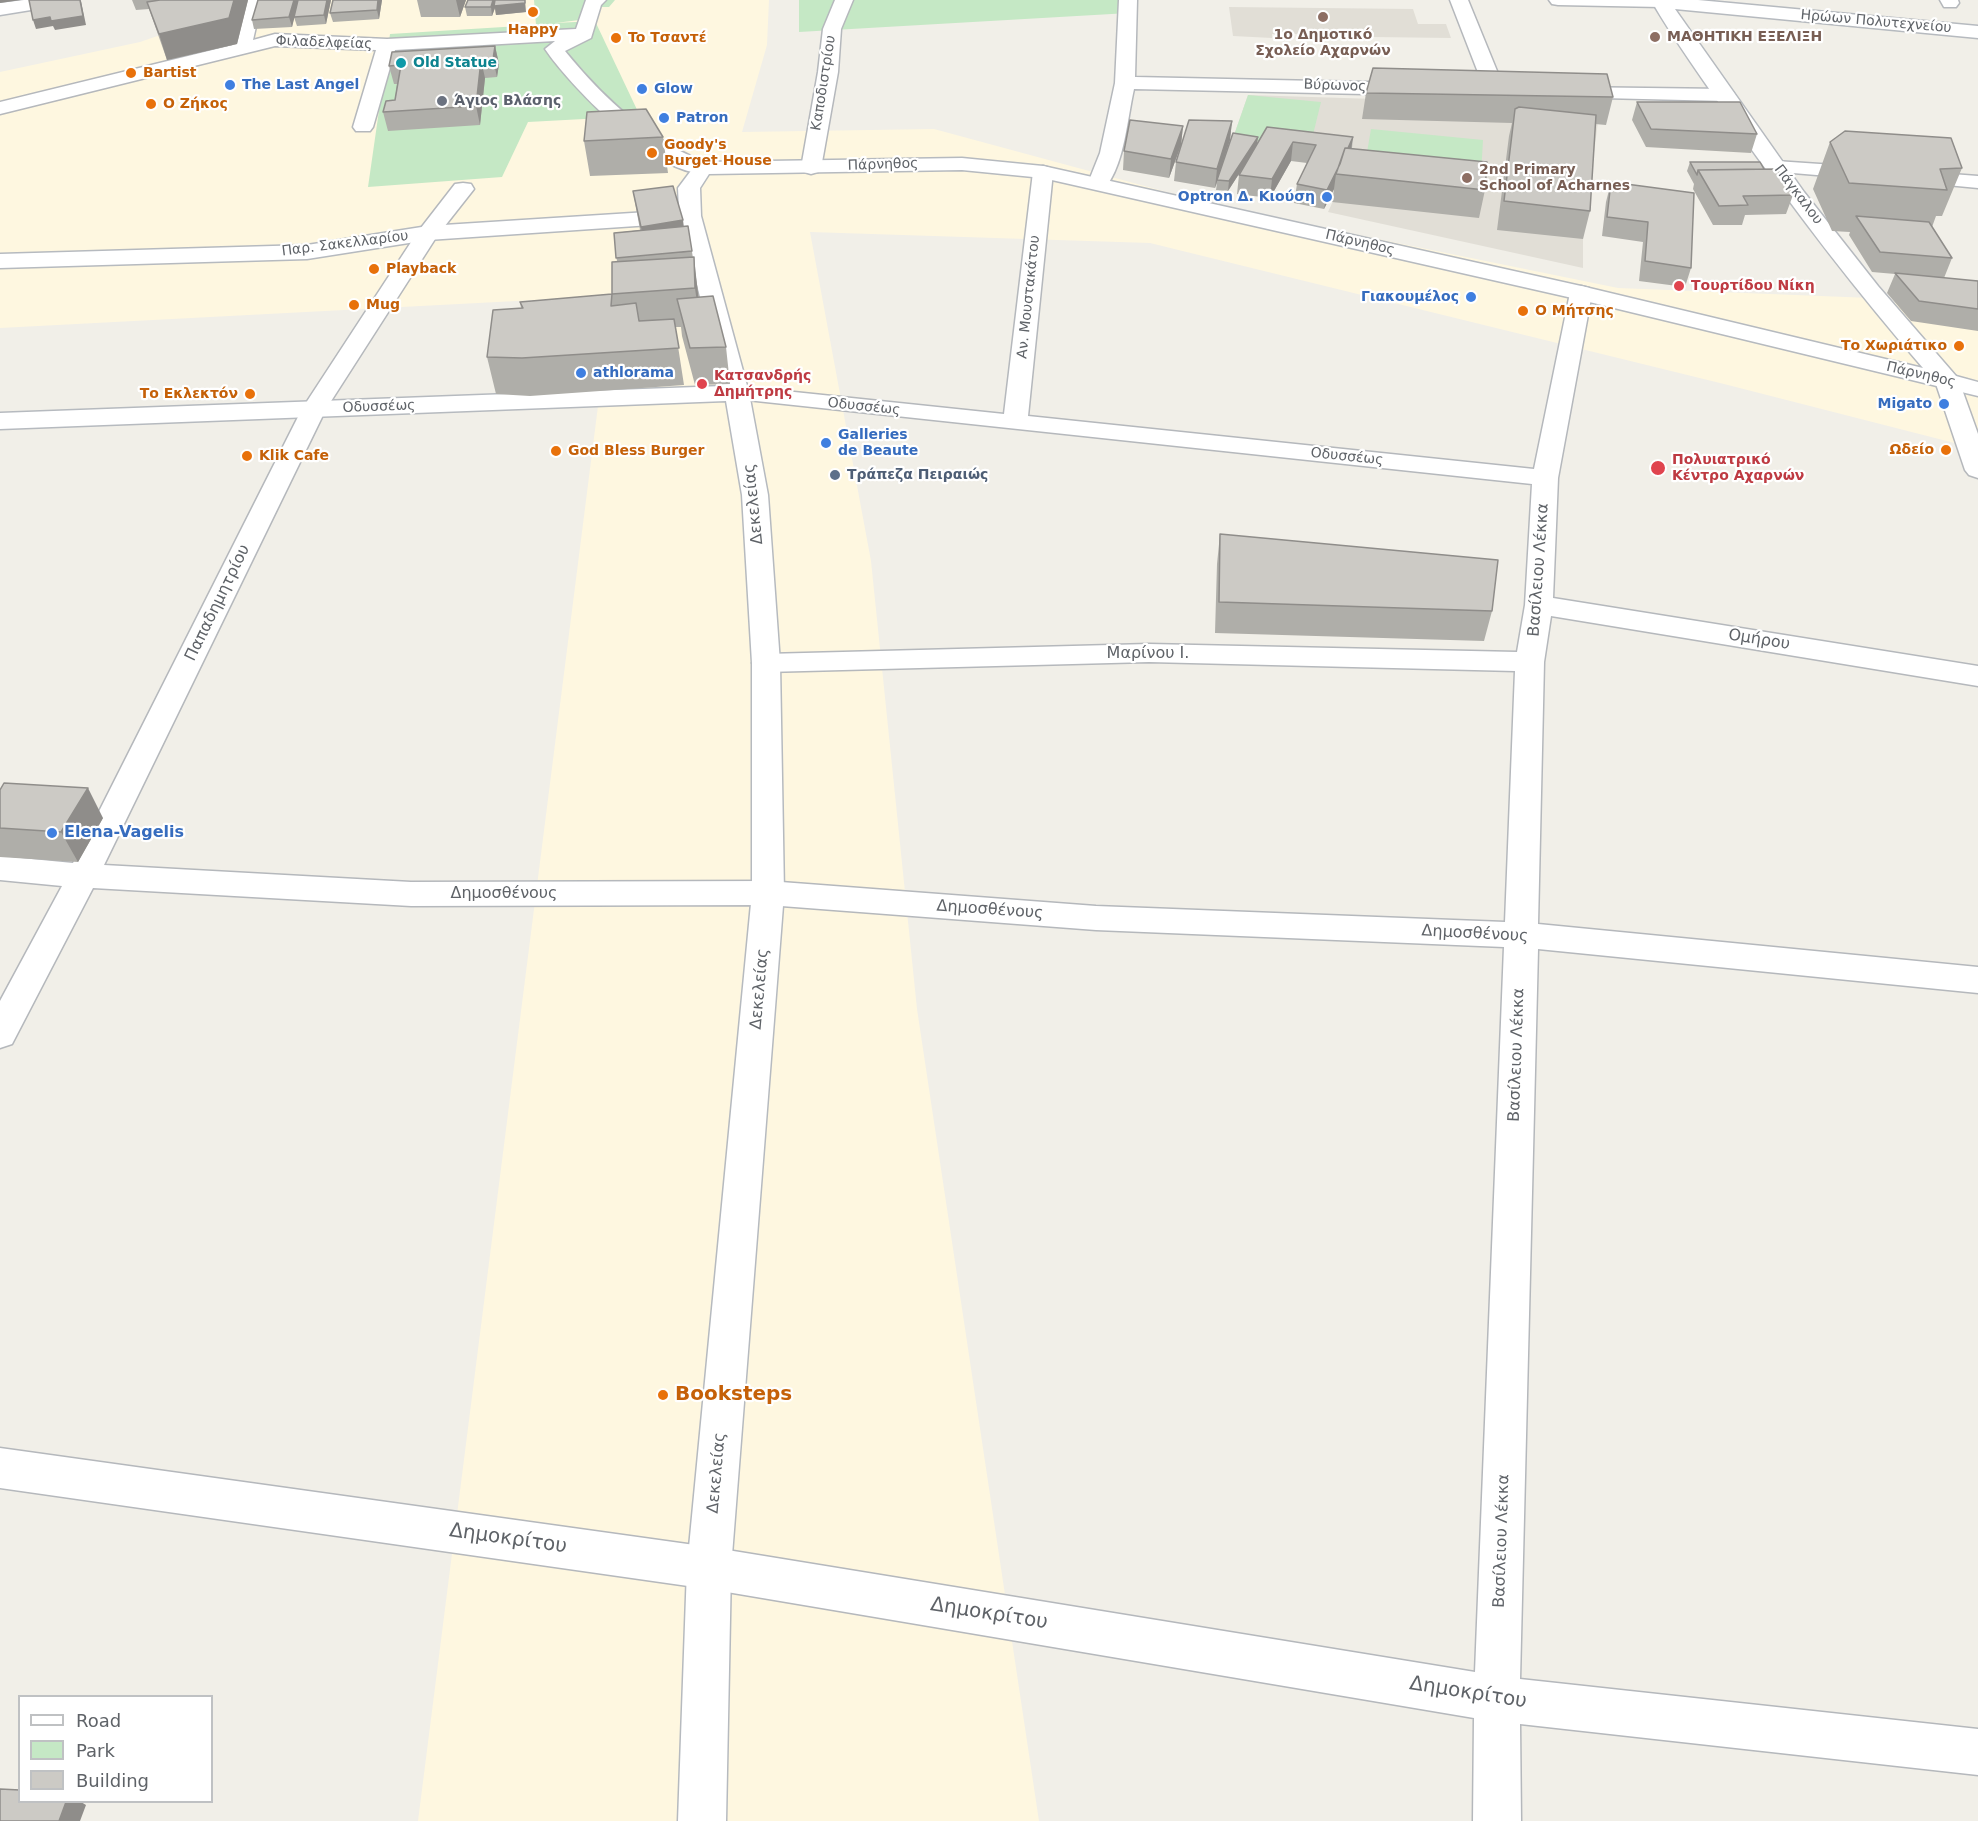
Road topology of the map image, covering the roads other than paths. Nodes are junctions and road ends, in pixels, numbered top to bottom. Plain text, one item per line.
1 (62, 0) edge
2 (253, 0) edge
3 (597, 0) edge
4 (844, 0) edge
5 (1128, 0) edge
6 (1460, 0) edge
7 (1558, 0) edge
8 (1660, 1) edge
9 (0, 9) edge
10 (1978, 32) edge
11 (584, 34) junction
12 (387, 45) junction
13 (242, 47) junction
14 (1125, 83) junction
15 (1426, 90) edge
16 (1473, 92) edge
17 (1496, 93) junction
18 (1519, 93) edge
19 (1553, 93) edge
20 (1725, 96) junction
21 (0, 108) edge
22 (363, 127) dead end
23 (1776, 167) junction
24 (703, 168) junction
25 (811, 168) junction
26 (1042, 172) junction
27 (1978, 182) edge
28 (1099, 183) junction
29 (463, 189) dead end
30 (690, 216) junction
31 (428, 233) junction
32 (0, 261) edge
33 (1581, 293) junction
34 (1947, 381) junction
35 (1978, 389) edge
36 (737, 393) junction
37 (314, 409) junction
38 (0, 421) edge
39 (1016, 423) junction
40 (1978, 470) edge
41 (1545, 478) junction
42 (1539, 605) junction
43 (1530, 662) junction
44 (766, 663) junction
45 (1978, 675) edge
46 (0, 868) edge
47 (84, 876) junction
48 (768, 893) junction
49 (1521, 935) junction
50 (1978, 980) edge
51 (0, 1034) edge
52 (0, 1468) edge
53 (709, 1568) junction
54 (1497, 1699) junction
55 (1978, 1752) edge
56 (702, 1821) edge
57 (1497, 1821) edge

1 - 9 street
2 - 13 street
3 - 11 street
4 - 25 street, Καποδιστρίου
5 - 14 street
6 - 17 street
7 - 8 street, Ηρώων Πολυτεχνείου
8 - 10 street, Ηρώων Πολυτεχνείου
8 - 20 street, Πάγκαλου
11 - 12 street, Φιλαδελφείας
11 - 24 street
12 - 13 street, Φιλαδελφείας
12 - 22 street
13 - 21 street, Φιλαδελφείας
14 - 15 street, Βύρωνος
14 - 28 street
16 - 17 street
17 - 18 street
19 - 20 street
20 - 23 street, Πάγκαλου
23 - 27 street
23 - 34 street, Πάγκαλου
24 - 25 street, Πάρνηθος
24 - 30 street, Δεκελείας
25 - 26 street, Πάρνηθος
26 - 28 street, Πάρνηθος
26 - 39 street, Αν. Μουστακάτου
28 - 33 street, Πάρνηθος
29 - 31 street, Παπαδημητρίου
30 - 31 street, Παρ. Σακελλαρίου
30 - 36 street, Δεκελείας
31 - 32 street, Παρ. Σακελλαρίου
31 - 37 street, Παπαδημητρίου
33 - 34 street, Πάρνηθος
33 - 41 street, Βασίλειου Λέκκα
34 - 35 street, Πάρνηθος
34 - 40 street
36 - 37 street, Οδυσσέως
36 - 39 street, Οδυσσέως
36 - 44 street, Δεκελείας
37 - 38 street, Οδυσσέως
37 - 47 street, Παπαδημητρίου
39 - 41 street, Οδυσσέως
41 - 42 street, Βασίλειου Λέκκα
42 - 43 street, Βασίλειου Λέκκα
42 - 45 street, Ομήρου
43 - 44 street, Μαρίνου Ι.
43 - 49 street, Βασίλειου Λέκκα
44 - 48 street, Δεκελείας
46 - 47 street, Δημοσθένους
47 - 48 street, Δημοσθένους
47 - 51 street, Παπαδημητρίου
48 - 49 street, Δημοσθένους
48 - 53 street, Δεκελείας
49 - 50 street, Δημοσθένους
49 - 54 street, Βασίλειου Λέκκα
52 - 53 street, Δημοκρίτου
53 - 54 street, Δημοκρίτου
53 - 56 street, Δεκελείας
54 - 55 street, Δημοκρίτου
54 - 57 street, Βασίλειου Λέκκα

